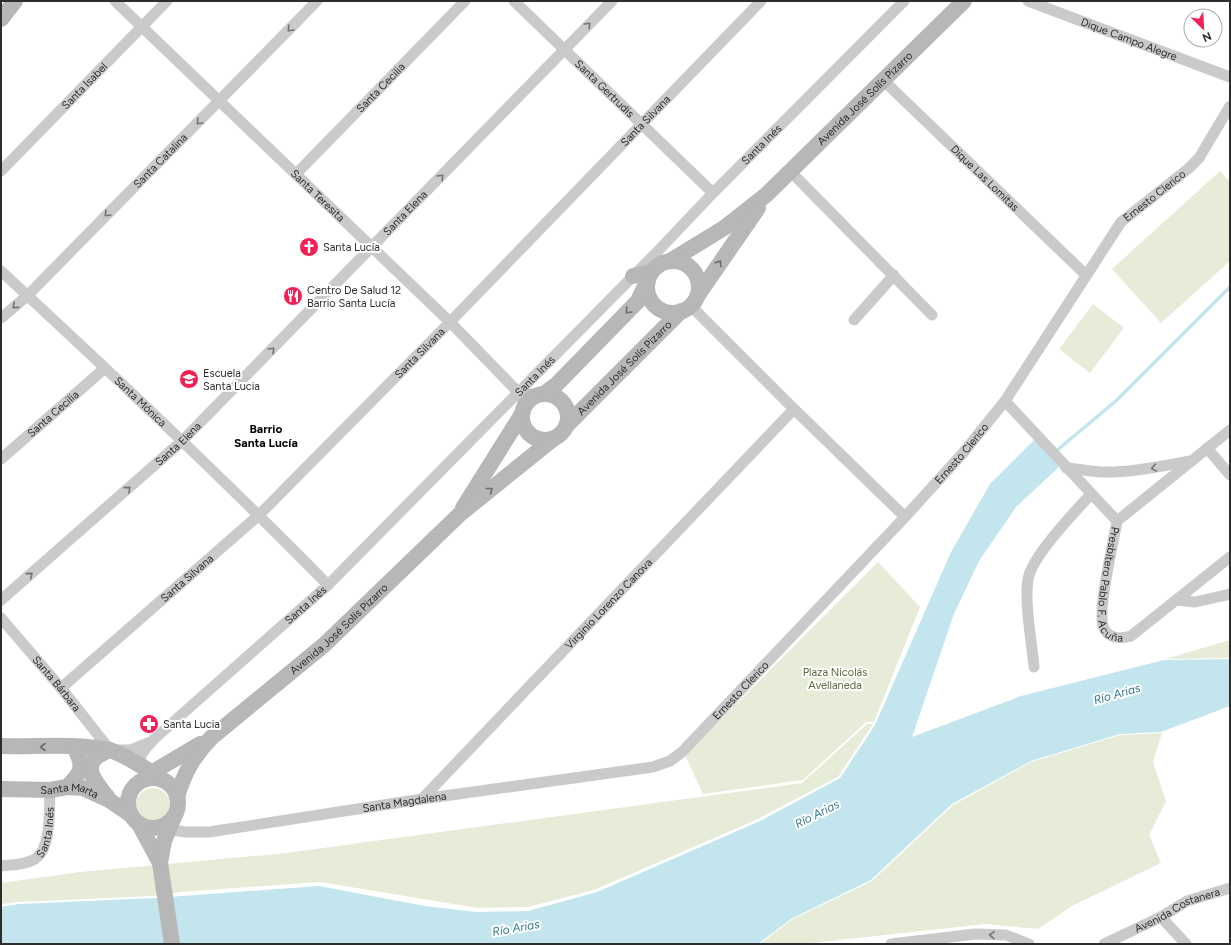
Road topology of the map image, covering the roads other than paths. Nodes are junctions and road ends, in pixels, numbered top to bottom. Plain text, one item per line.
1 (14, 1) edge
2 (115, 1) edge
3 (167, 1) edge
4 (317, 1) edge
5 (465, 1) edge
6 (514, 1) edge
7 (612, 1) edge
8 (761, 1) edge
9 (964, 1) edge
10 (1028, 1) edge
11 (902, 2) edge
12 (1, 19) edge
13 (141, 28) junction
14 (564, 50) junction
15 (1230, 77) edge
16 (884, 81) junction
17 (219, 101) junction
18 (1230, 106) edge
19 (641, 125) junction
20 (1, 171) edge
21 (791, 172) junction
22 (296, 174) junction
23 (713, 193) junction
24 (766, 195) junction
25 (373, 248) junction
26 (653, 267) junction
27 (1, 272) edge
28 (894, 275) junction
29 (1086, 275) junction
30 (27, 296) junction
31 (690, 304) junction
32 (932, 315) dead end
33 (1, 318) edge
34 (854, 320) dead end
35 (450, 322) junction
36 (105, 368) junction
37 (541, 395) junction
38 (1005, 400) junction
39 (522, 404) junction
40 (794, 409) junction
41 (567, 425) junction
42 (1230, 430) edge
43 (553, 440) junction
44 (182, 441) junction
45 (1207, 448) junction
46 (1, 459) edge
47 (1192, 461) junction
48 (1063, 464) junction
49 (1230, 475) edge
50 (1091, 494) junction
51 (460, 514) junction
52 (259, 515) junction
53 (905, 517) junction
54 (1116, 521) junction
55 (1230, 557) edge
56 (328, 585) junction
57 (1230, 594) edge
58 (1, 600) edge
59 (1176, 600) junction
60 (1, 618) edge
61 (1034, 667) dead end
62 (61, 688) junction
63 (212, 738) junction
64 (154, 739) junction
65 (1, 746) edge
66 (74, 747) junction
67 (110, 750) junction
68 (653, 767) joint
69 (150, 775) junction
70 (67, 787) junction
71 (1, 789) edge
72 (50, 790) junction
73 (177, 797) junction
74 (422, 799) junction
75 (109, 800) junction
76 (135, 820) junction
77 (167, 824) junction
78 (1, 866) edge
79 (162, 870) junction
80 (1230, 888) edge
81 (1161, 917) junction
82 (923, 942) edge
83 (172, 944) edge
84 (891, 944) edge
85 (1029, 944) edge
86 (1104, 944) edge
87 (1186, 944) edge

1 - 12 main road
2 - 13 street, Santa Teresita
3 - 13 street, Santa Isabel
4 -> 17 street, Santa Catalina
5 - 22 street, Santa Cecilia
6 - 14 street, Santa Gertrudis
14 -> 7 street, Santa Elena
8 - 19 street, Santa Silvana
9 - 16 main road, Avenida José Solís Pizarro
10 - 15 street, Dique Campo Alegre
11 - 23 street, Santa Inés
13 - 17 street, Santa Teresita
13 - 20 street, Santa Isabel
14 - 19 street, Santa Gertrudis
25 -> 14 street, Santa Elena
16 - 21 main road, Avenida José Solís Pizarro
16 - 29 street, Dique Las Lomitas
17 - 22 street, Santa Teresita
17 -> 30 street, Santa Catalina
18 - 29 street, Ernesto Clerico
19 - 23 street, Santa Gertrudis
19 - 35 street, Santa Silvana
21 - 24 main road, Avenida José Solís Pizarro
21 - 28 street
22 - 25 street, Santa Teresita
23 - 26 street, Santa Inés
24 - 26 main road, Avenida José Solís Pizarro
31 -> 24 main road, Avenida José Solís Pizarro
25 - 35 street, Santa Teresita
44 -> 25 street, Santa Elena
26 - 31 main road, Avenida José Solís Pizarro
26 - 31 main road
26 -> 37 main road, Avenida José Solís Pizarro
26 - 39 street, Santa Inés
27 - 30 street, Santa Mónica
28 - 32 street
28 - 34 street
29 - 38 street, Ernesto Clerico
30 -> 33 street, Santa Catalina
30 - 36 street, Santa Mónica
31 - 40 street
31 - 41 main road, Avenida José Solís Pizarro
35 - 39 street, Santa Teresita
35 - 52 street, Santa Silvana
36 - 44 street, Santa Mónica
36 - 46 street, Santa Cecilia
37 - 39 main road, Avenida José Solís Pizarro
37 - 41 main road, Avenida José Solís Pizarro
38 - 48 street
38 - 53 street, Ernesto Clerico
39 - 43 main road
39 - 51 main road, Avenida José Solís Pizarro
39 - 56 street, Santa Inés
40 - 53 street
40 - 74 street, Virginio Lorenzo Canova
41 - 43 main road, Avenida José Solís Pizarro
42 - 45 street, Presbítero Pablo F. Acuña
51 -> 43 main road, Avenida José Solís Pizarro
44 - 52 street, Santa Mónica
58 -> 44 street, Santa Elena
45 - 47 street, Presbítero Pablo F. Acuña
45 - 49 street
47 -> 48 street
47 - 54 street, Presbítero Pablo F. Acuña
48 - 50 street
50 - 54 street
50 - 61 street
51 - 63 main road, Avenida José Solís Pizarro
52 - 56 street, Santa Mónica
52 - 62 street, Santa Silvana
53 - 68 street, Ernesto Clerico
54 - 59 street, Presbítero Pablo F. Acuña
55 - 59 street
56 - 64 street, Santa Inés
57 - 59 street
60 - 62 street, Santa Bárbara
62 - 67 street, Santa Bárbara
63 - 69 main road, Avenida José Solís Pizarro
63 - 73 main road, Avenida José Solís Pizarro
64 - 67 street, Santa Inés
64 - 69 street, Santa Inés
66 -> 65 main road
66 - 67 main road
66 - 70 main road
67 - 69 main road
67 - 75 main road
68 - 74 street, Santa Magdalena
69 - 73 main road
69 - 76 main road
70 - 72 main road, Santa Marta
70 - 75 main road, Santa Marta
71 - 72 main road, Santa Marta
72 - 78 street, Santa Inés
73 - 77 main road
74 - 77 street, Santa Magdalena
75 - 76 main road, Santa Marta
76 - 77 main road
76 - 79 main road
77 - 79 main road
79 - 83 main road
80 - 81 street, Avenida Costanera
81 - 86 street, Avenida Costanera
81 - 87 street
82 - 84 street
85 -> 82 street

